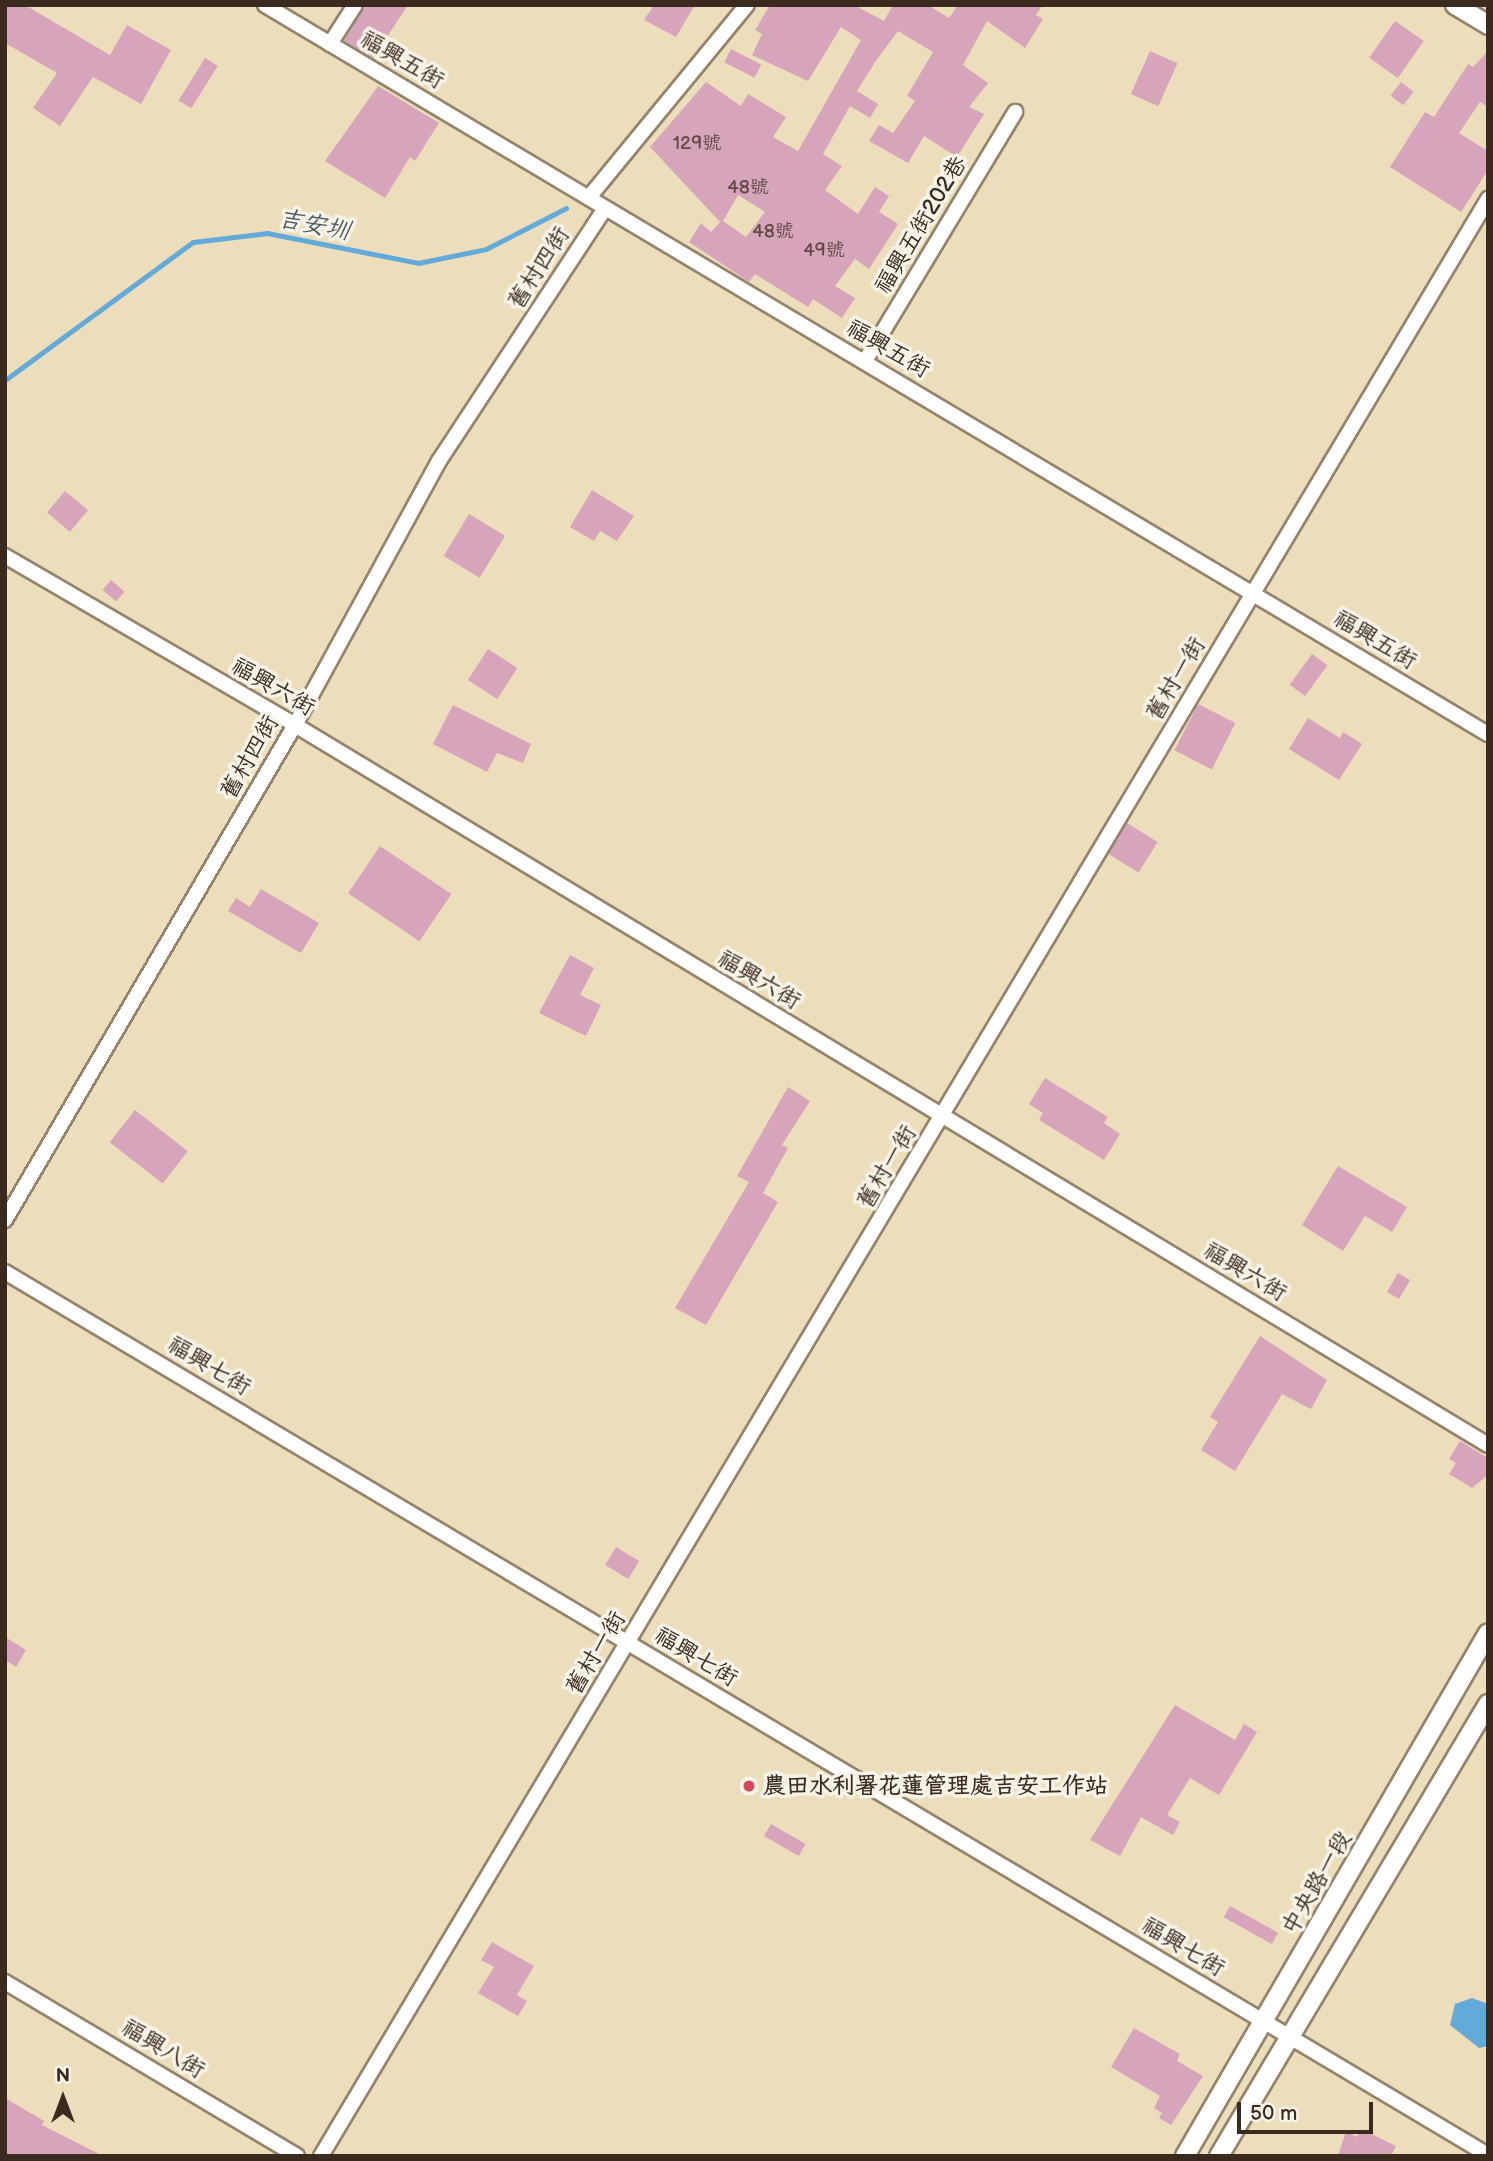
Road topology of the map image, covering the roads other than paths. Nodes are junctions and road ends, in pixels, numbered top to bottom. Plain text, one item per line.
1 (265, 5) edge
2 (355, 5) edge
3 (747, 5) edge
4 (1455, 5) edge
5 (1488, 25) edge
6 (330, 44) junction
7 (1015, 112) dead end
8 (590, 196) junction
9 (1488, 199) edge
10 (603, 211) junction
11 (865, 361) junction
12 (5, 556) edge
13 (1254, 594) junction
14 (295, 725) junction
15 (1488, 734) edge
16 (943, 1119) junction
17 (5, 1220) edge
18 (5, 1272) edge
19 (1488, 1444) edge
20 (1488, 1633) edge
21 (628, 1643) junction
22 (1488, 1704) edge
23 (5, 1982) edge
24 (1265, 2023) junction
25 (1291, 2038) junction
26 (1488, 2155) edge
27 (297, 2156) edge
28 (321, 2156) edge
29 (1185, 2156) edge
30 (1219, 2156) edge

1 - 6 street, 福興五街
2 - 6 street
3 - 8 street
4 - 5 street
6 - 8 street, 福興五街
7 - 11 street, 福興五街202巷
8 - 10 street, 福興五街
9 - 13 street, 舊村一街
10 - 11 street, 福興五街
10 - 14 street, 舊村四街
11 - 13 street, 福興五街
12 - 14 street, 福興六街
13 - 15 street, 福興五街
13 - 16 street, 舊村一街
14 - 16 street, 福興六街
14 - 17 street, 舊村四街
16 - 19 street, 福興六街
16 - 21 street, 舊村一街
18 - 21 street, 福興七街
20 - 24 street, 中央路一段
21 - 24 street, 福興七街
21 - 28 street, 舊村一街
22 - 25 street
23 - 27 street, 福興八街
24 - 25 street, 福興七街
24 - 29 street, 中央路一段
25 - 26 street, 福興七街
25 - 30 street

